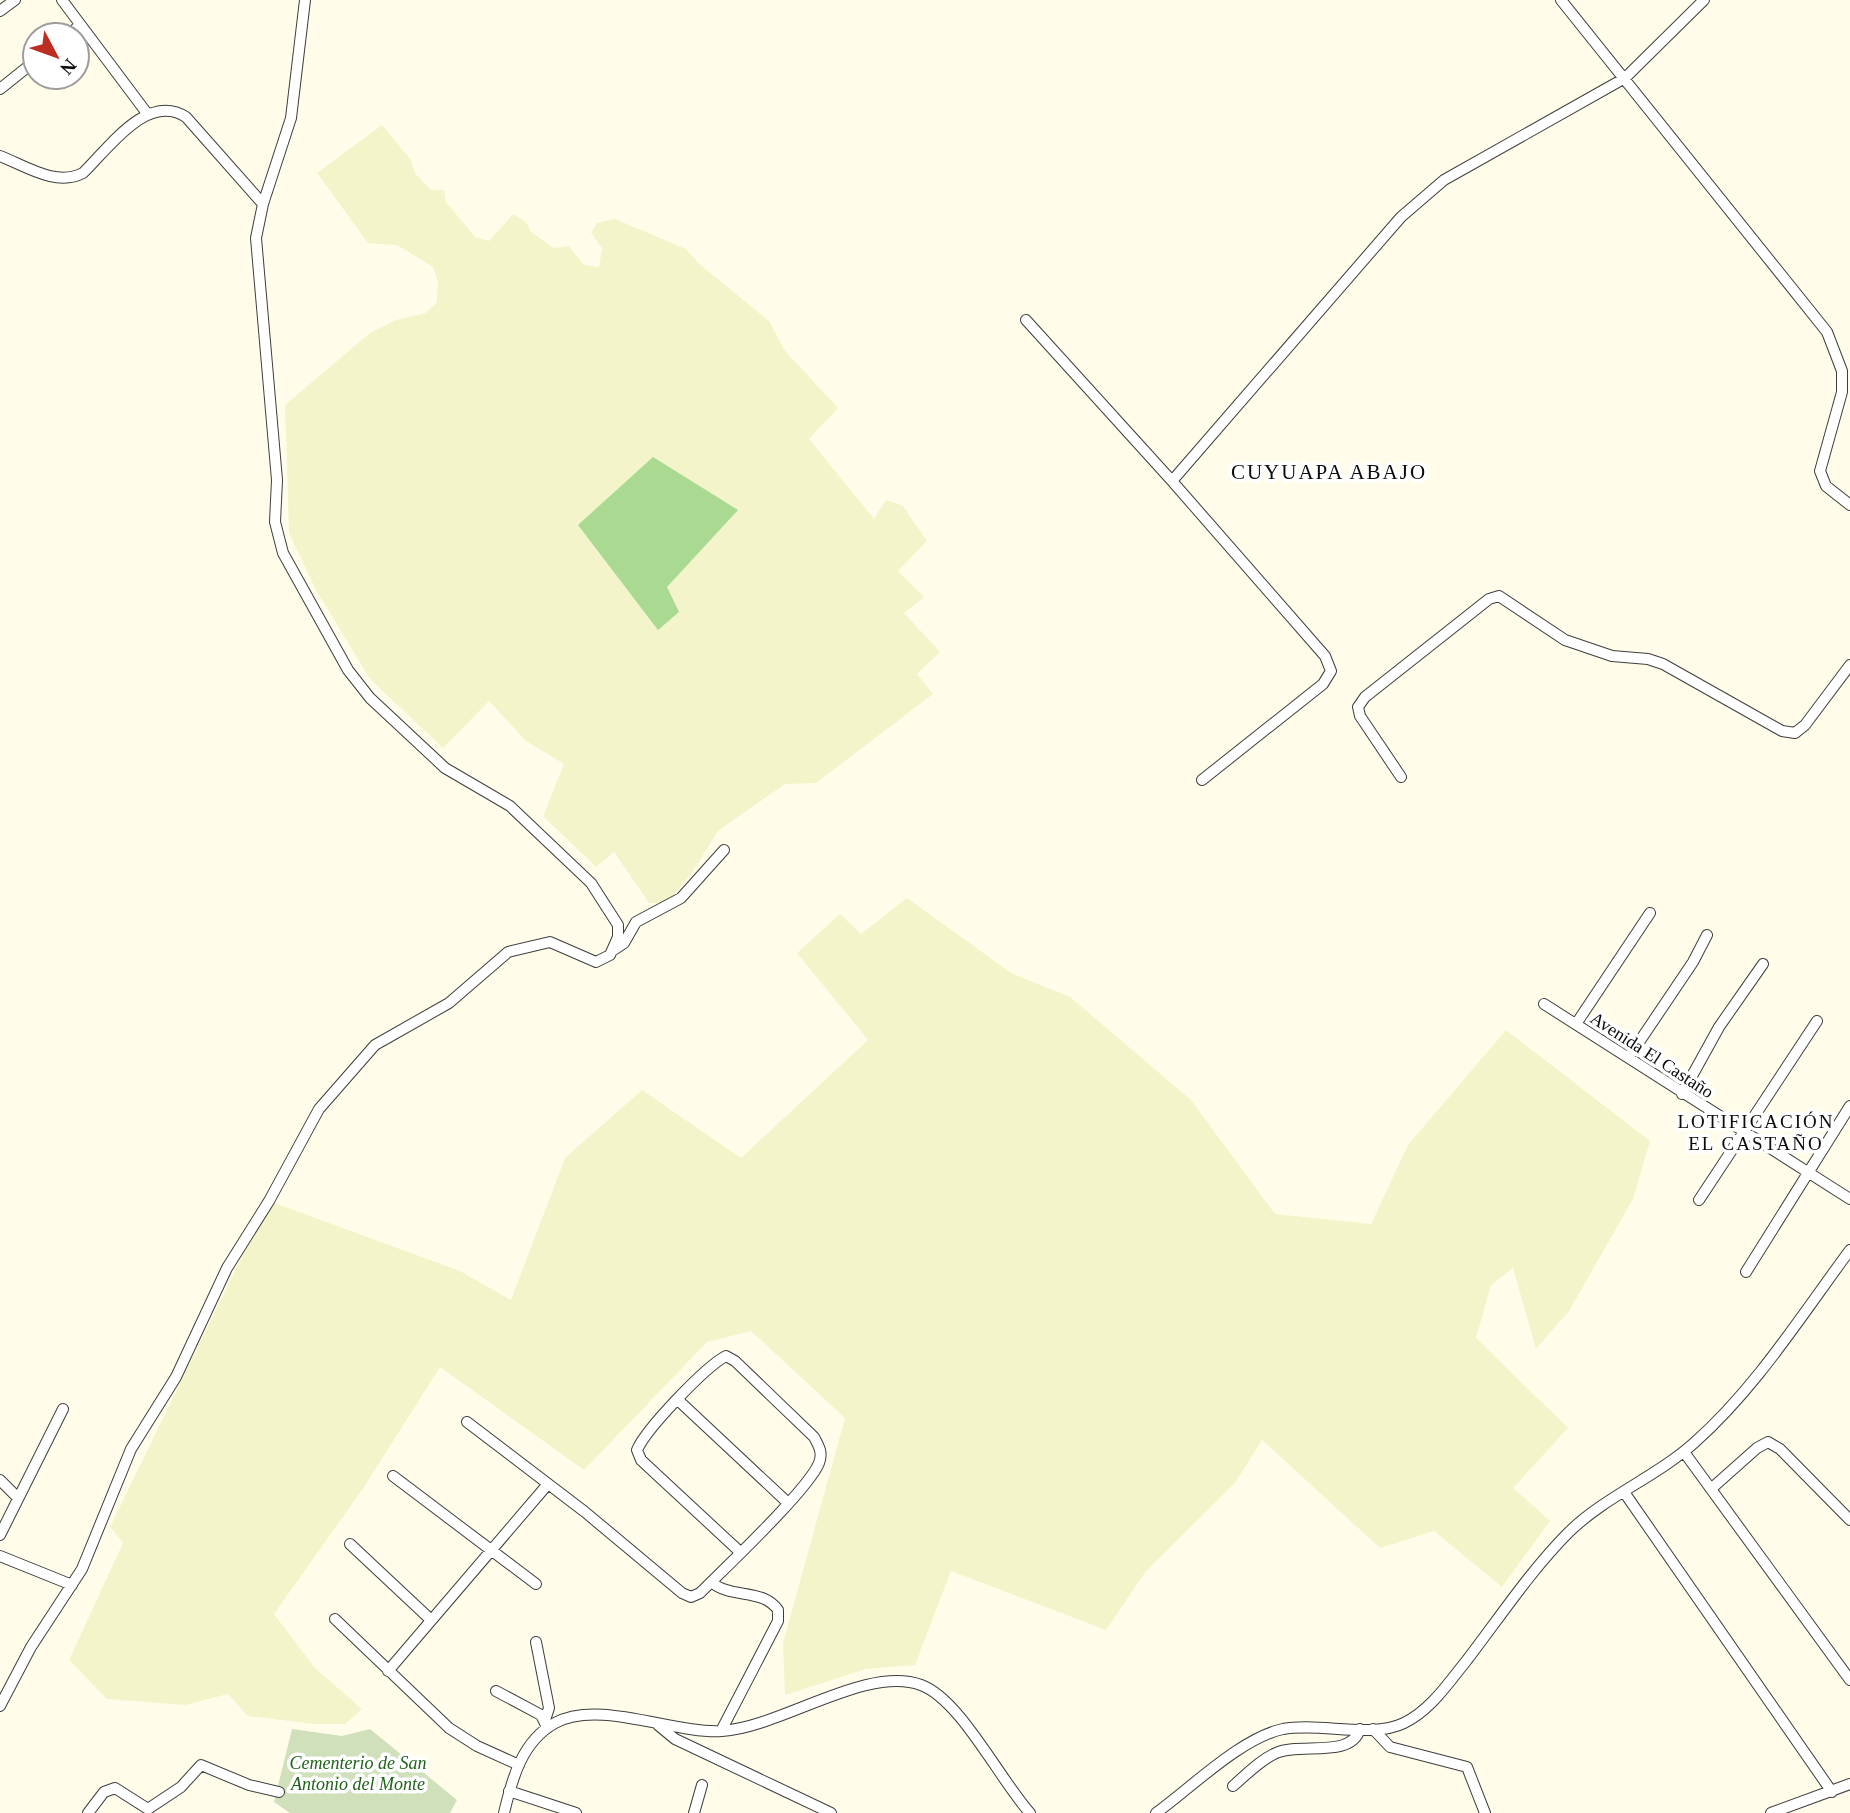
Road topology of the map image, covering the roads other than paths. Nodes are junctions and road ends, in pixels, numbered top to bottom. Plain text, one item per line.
1 (15, 0) edge
2 (62, 0) edge
3 (305, 0) edge
4 (1561, 0) edge
5 (1704, 0) edge
6 (0, 11) edge
7 (77, 21) edge
8 (91, 40) edge
9 (21, 72) edge
10 (1625, 78) junction
11 (0, 89) edge
12 (146, 112) junction
13 (0, 156) edge
14 (263, 204) junction
15 (1026, 320) dead end
16 (1172, 481) junction
17 (1850, 505) edge
18 (1850, 665) edge
19 (1401, 777) dead end
20 (1202, 780) dead end
21 (724, 850) dead end
22 (1650, 913) dead end
23 (1707, 935) dead end
24 (615, 949) junction
25 (1763, 964) dead end
26 (1544, 1004) dead end
27 (1817, 1021) dead end
28 (1576, 1024) junction
29 (1629, 1057) junction
30 (1682, 1094) junction
31 (1850, 1106) edge
32 (1744, 1133) junction
33 (1808, 1171) junction
34 (1850, 1199) edge
35 (1699, 1200) dead end
36 (1850, 1250) edge
37 (1746, 1272) dead end
38 (678, 1400) junction
39 (63, 1409) dead end
40 (467, 1422) dead end
41 (1684, 1452) junction
42 (393, 1476) dead end
43 (0, 1480) edge
44 (548, 1484) junction
45 (1712, 1488) junction
46 (1624, 1492) junction
47 (18, 1498) junction
48 (788, 1502) junction
49 (1850, 1520) edge
50 (0, 1535) edge
51 (350, 1544) dead end
52 (491, 1550) junction
53 (739, 1551) junction
54 (0, 1556) edge
55 (711, 1582) junction
56 (536, 1584) dead end
57 (72, 1585) junction
58 (335, 1619) dead end
59 (431, 1620) junction
60 (536, 1643) dead end
61 (388, 1671) junction
62 (1850, 1679) edge
63 (496, 1691) dead end
64 (0, 1706) edge
65 (546, 1725) junction
66 (657, 1725) junction
67 (1360, 1729) junction
68 (1373, 1729) junction
69 (721, 1731) junction
70 (519, 1765) junction
71 (1850, 1784) edge
72 (702, 1785) dead end
73 (1233, 1786) dead end
74 (509, 1791) junction
75 (279, 1792) dead end
76 (1832, 1792) junction
77 (1797, 1810) edge
78 (88, 1813) edge
79 (504, 1813) edge
80 (576, 1813) edge
81 (694, 1813) edge
82 (831, 1813) edge
83 (1030, 1813) edge
84 (1156, 1813) edge
85 (1485, 1813) edge
86 (1771, 1813) edge

1 - 6 street
2 - 7 street
3 - 14 street
4 - 10 street
5 - 10 street
8 - 12 street
9 - 11 street
10 - 16 street
10 - 17 street
12 - 13 street
12 - 14 street
14 - 24 street
15 - 16 street
16 - 20 street
18 - 19 street
21 - 24 street
22 - 28 street
23 - 29 street
24 - 57 street
25 - 30 street
26 - 28 street, Avenida El Castaño
27 - 32 street
28 - 29 street, Avenida El Castaño
29 - 30 street, Avenida El Castaño
30 - 32 street, Avenida El Castaño
31 - 33 street
32 - 33 street, Avenida El Castaño
32 - 35 street
33 - 34 street, Avenida El Castaño
33 - 37 street
36 - 41 street
38 - 48 street
38 - 48 street
38 - 53 street
39 - 47 street
40 - 44 street
41 - 45 street
41 - 46 street
42 - 52 street
43 - 47 street
44 - 52 street
44 - 55 street
45 - 49 street
45 - 62 street
46 - 68 street
46 - 76 street
47 - 50 street
48 - 53 street
51 - 59 street
52 - 56 street
52 - 59 street
53 - 55 street
54 - 57 street
55 - 69 street
57 - 64 street
58 - 61 street
59 - 61 street
60 - 65 street
61 - 70 street
63 - 65 street
65 - 66 street
65 - 70 street
66 - 69 street
66 - 82 street
67 - 68 street
67 - 73 street
67 - 84 street
68 - 85 street
69 - 83 street
70 - 74 street
71 - 76 street
72 - 81 street
74 - 79 street
74 - 80 street
75 - 78 street
76 - 77 street
77 - 86 street

